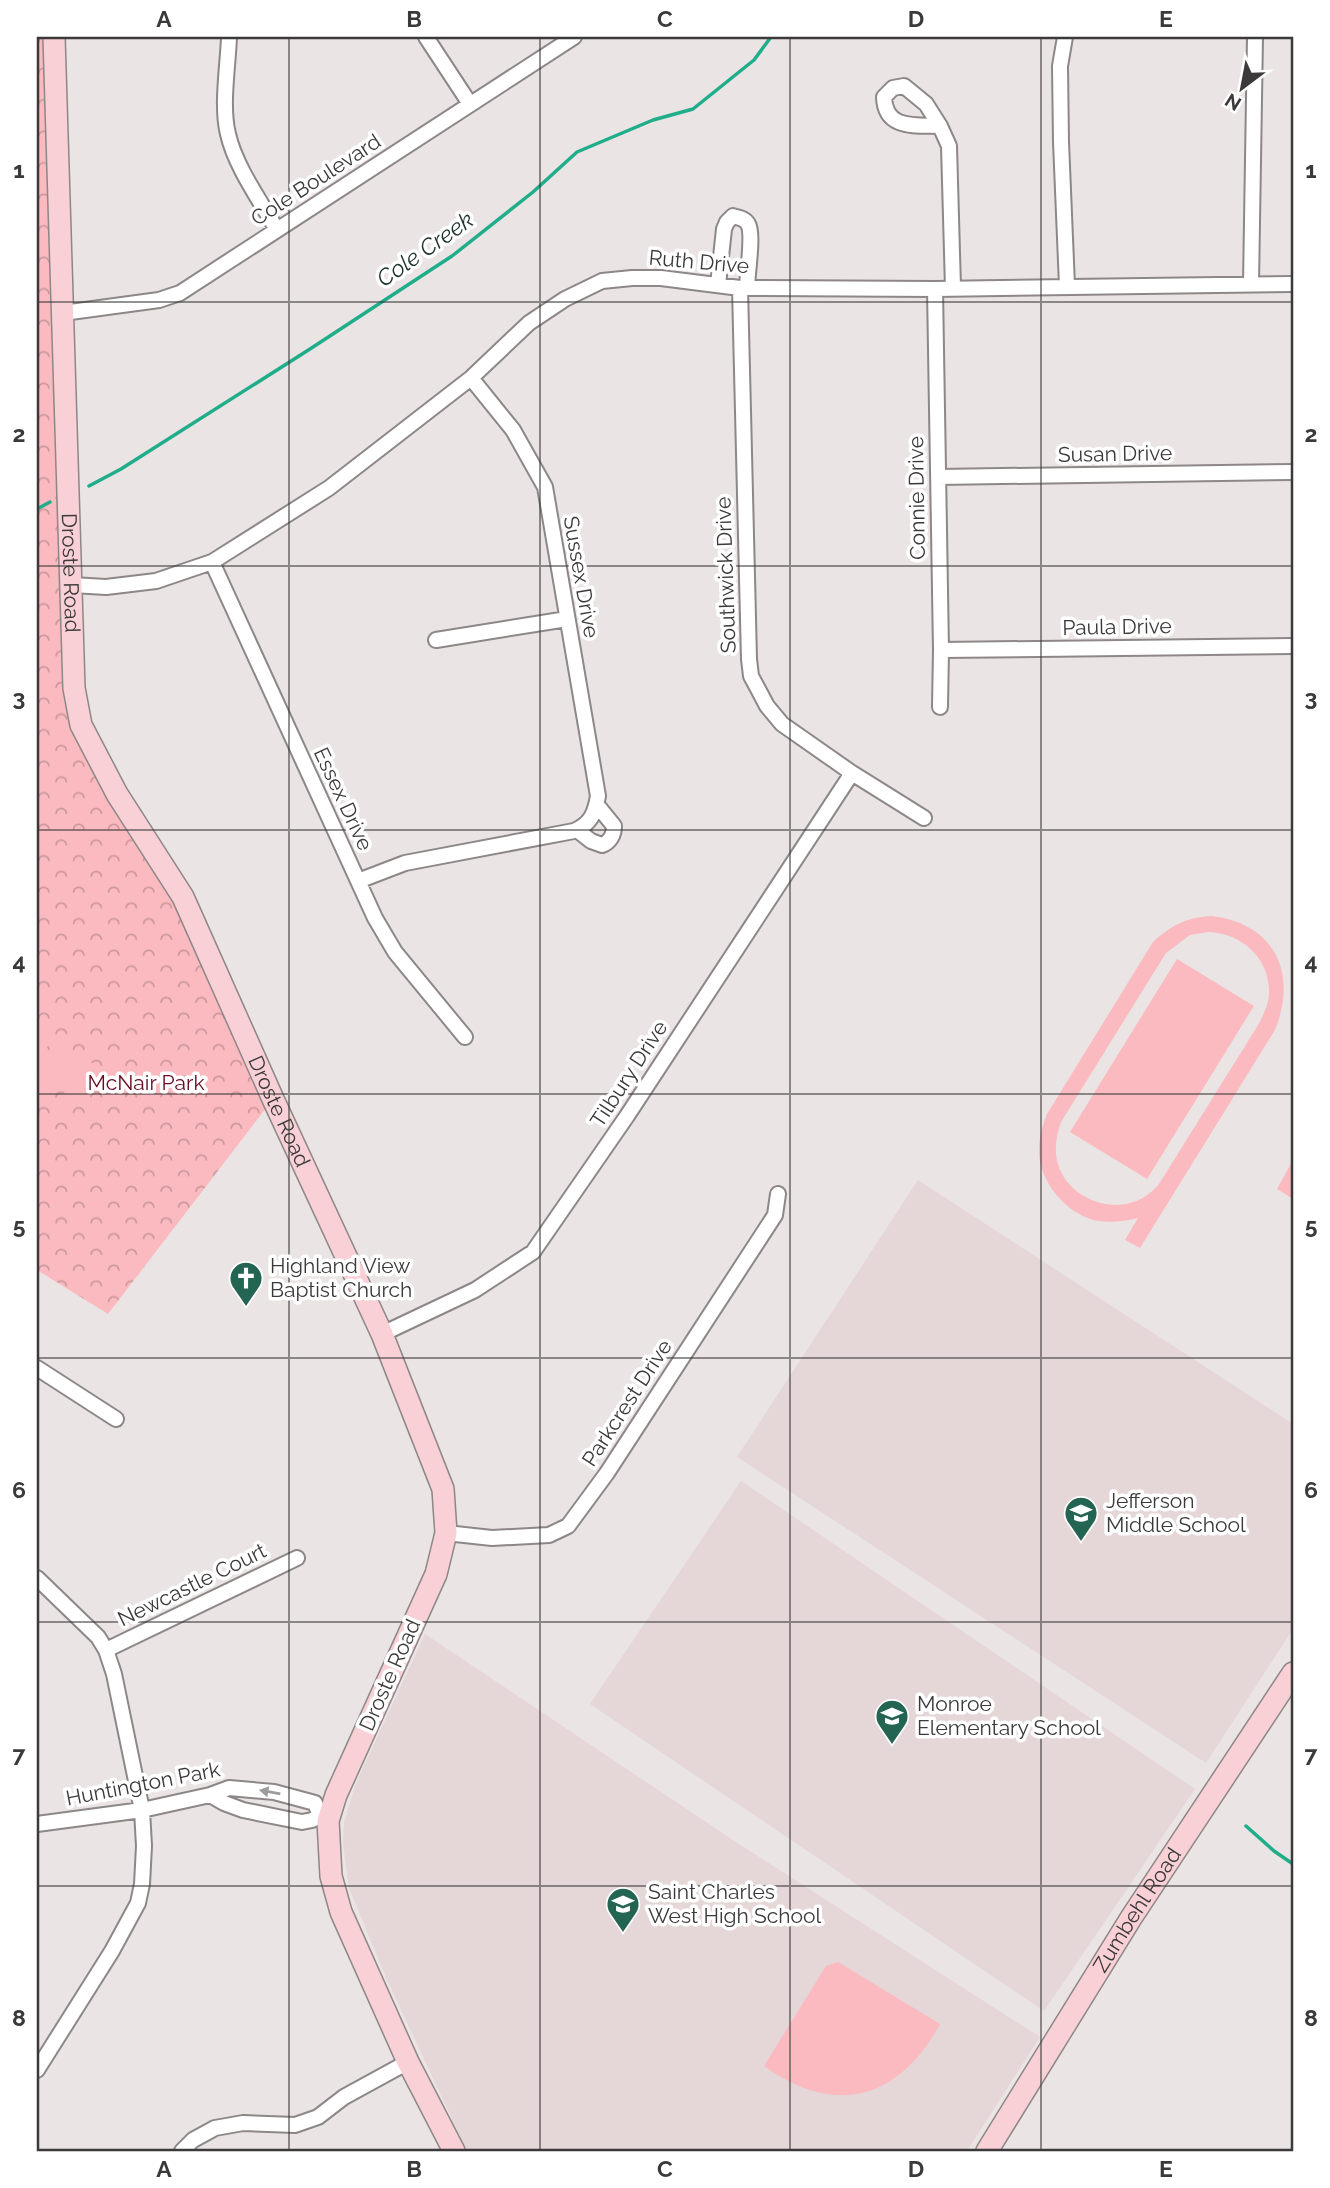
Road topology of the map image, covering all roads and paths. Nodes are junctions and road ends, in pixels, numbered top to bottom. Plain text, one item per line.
1 (54, 37) edge
2 (229, 37) edge
3 (426, 37) edge
4 (574, 37) edge
5 (1065, 37) edge
6 (1255, 37) edge
7 (470, 104) junction
8 (940, 126) dead end
9 (278, 230) junction
10 (1251, 284) junction
11 (1293, 284) edge
12 (718, 285) junction
13 (1067, 286) junction
14 (743, 288) junction
15 (953, 288) junction
16 (936, 289) junction
17 (63, 313) junction
18 (471, 378) junction
19 (1293, 472) edge
20 (938, 477) junction
21 (212, 562) junction
22 (72, 585) junction
23 (567, 619) junction
24 (436, 640) dead end
25 (1293, 646) edge
26 (941, 650) junction
27 (940, 707) dead end
28 (852, 773) junction
29 (597, 805) junction
30 (924, 818) dead end
31 (577, 830) junction
32 (358, 881) junction
33 (465, 1037) dead end
34 (778, 1194) dead end
35 (382, 1334) junction
36 (37, 1368) edge
37 (116, 1419) dead end
38 (446, 1533) junction
39 (297, 1558) dead end
40 (37, 1578) edge
41 (106, 1650) junction
42 (1293, 1673) edge
43 (210, 1795) junction
44 (142, 1810) junction
45 (324, 1819) junction
46 (37, 1824) edge
47 (408, 2062) junction
48 (37, 2070) edge
49 (183, 2151) edge
50 (454, 2151) edge
51 (987, 2151) edge

1 - 17 street, Droste Road
2 - 9 street
3 - 7 street
4 - 7 street, Cole Boulevard
5 - 13 street
6 - 10 street
7 - 9 street, Cole Boulevard
8 - 15 street
9 - 17 street, Cole Boulevard
10 - 11 street, Ruth Drive
10 - 13 street, Ruth Drive
12 - 14 street, Ruth Drive
12 - 14 street, Southwick Drive
12 - 18 street, Ruth Drive
13 - 15 street, Ruth Drive
14 - 16 street, Ruth Drive
14 - 28 street, Southwick Drive
15 - 16 street, Ruth Drive
16 - 20 street, Connie Drive
17 - 22 street, Droste Road
18 - 21 street, Ruth Drive
18 - 23 street, Sussex Drive
19 - 20 street, Susan Drive
20 - 26 street, Connie Drive
21 - 22 street, Ruth Drive
21 - 32 street, Essex Drive
22 - 35 street, Droste Road
23 - 24 street
23 - 29 street, Sussex Drive
25 - 26 street, Paula Drive
26 - 27 street, Connie Drive
28 - 30 street, Southwick Drive
28 - 35 street, Tilbury Drive
29 - 31 street
29 - 31 street, Sussex Drive
31 - 32 street
32 - 33 street, Essex Drive
34 - 38 street, Parkcrest Drive
35 - 38 street, Droste Road
36 - 37 street
38 - 45 street, Droste Road
39 - 41 street, Newcastle Court
40 - 41 street
41 - 44 street
42 - 51 street, Zumbehl Road
43 - 44 street, Huntington Park
43 - 45 street
45 -> 43 street, Huntington Park
44 - 46 street, Huntington Park
44 - 48 street
45 - 47 street, Droste Road
47 - 49 street
47 - 50 street, Droste Road

